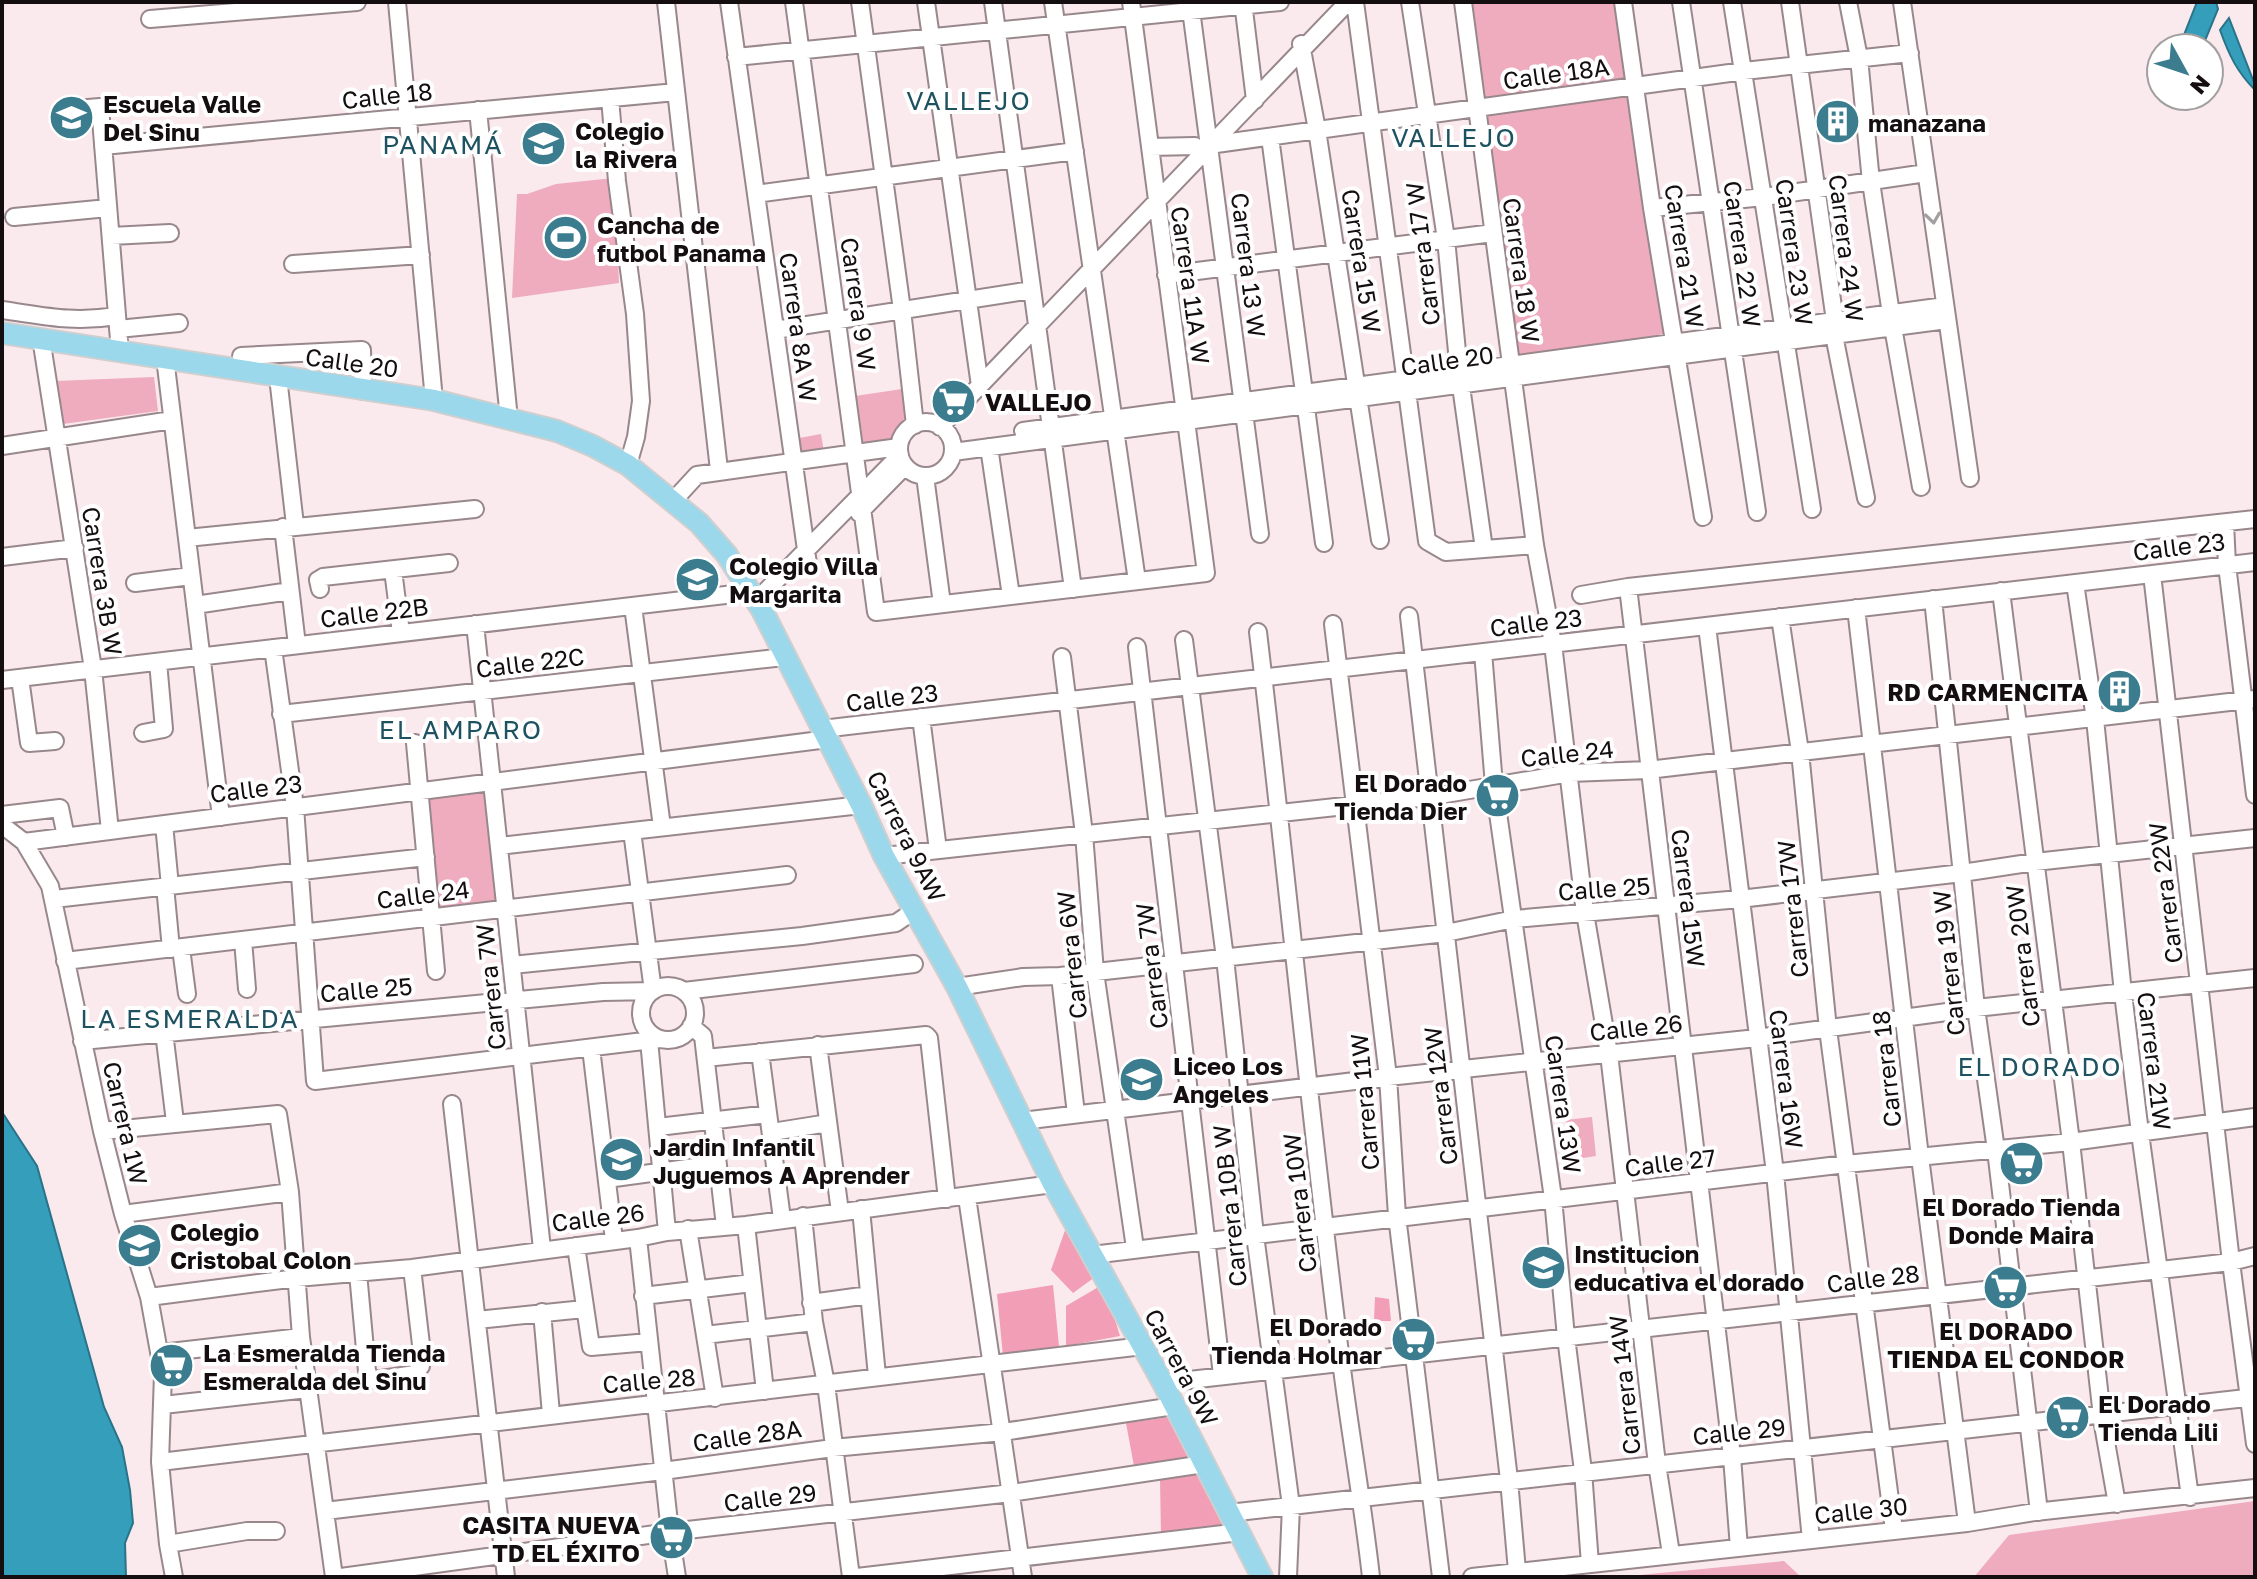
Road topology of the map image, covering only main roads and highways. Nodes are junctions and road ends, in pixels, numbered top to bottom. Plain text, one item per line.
1 (2, 333) edge
2 (699, 523) joint
3 (1053, 1184) joint
4 (1262, 1577) edge

1 - 2 main road, Calle 20
2 - 3 main road, Carrera 9AW
3 - 4 main road, Carrera 9W

